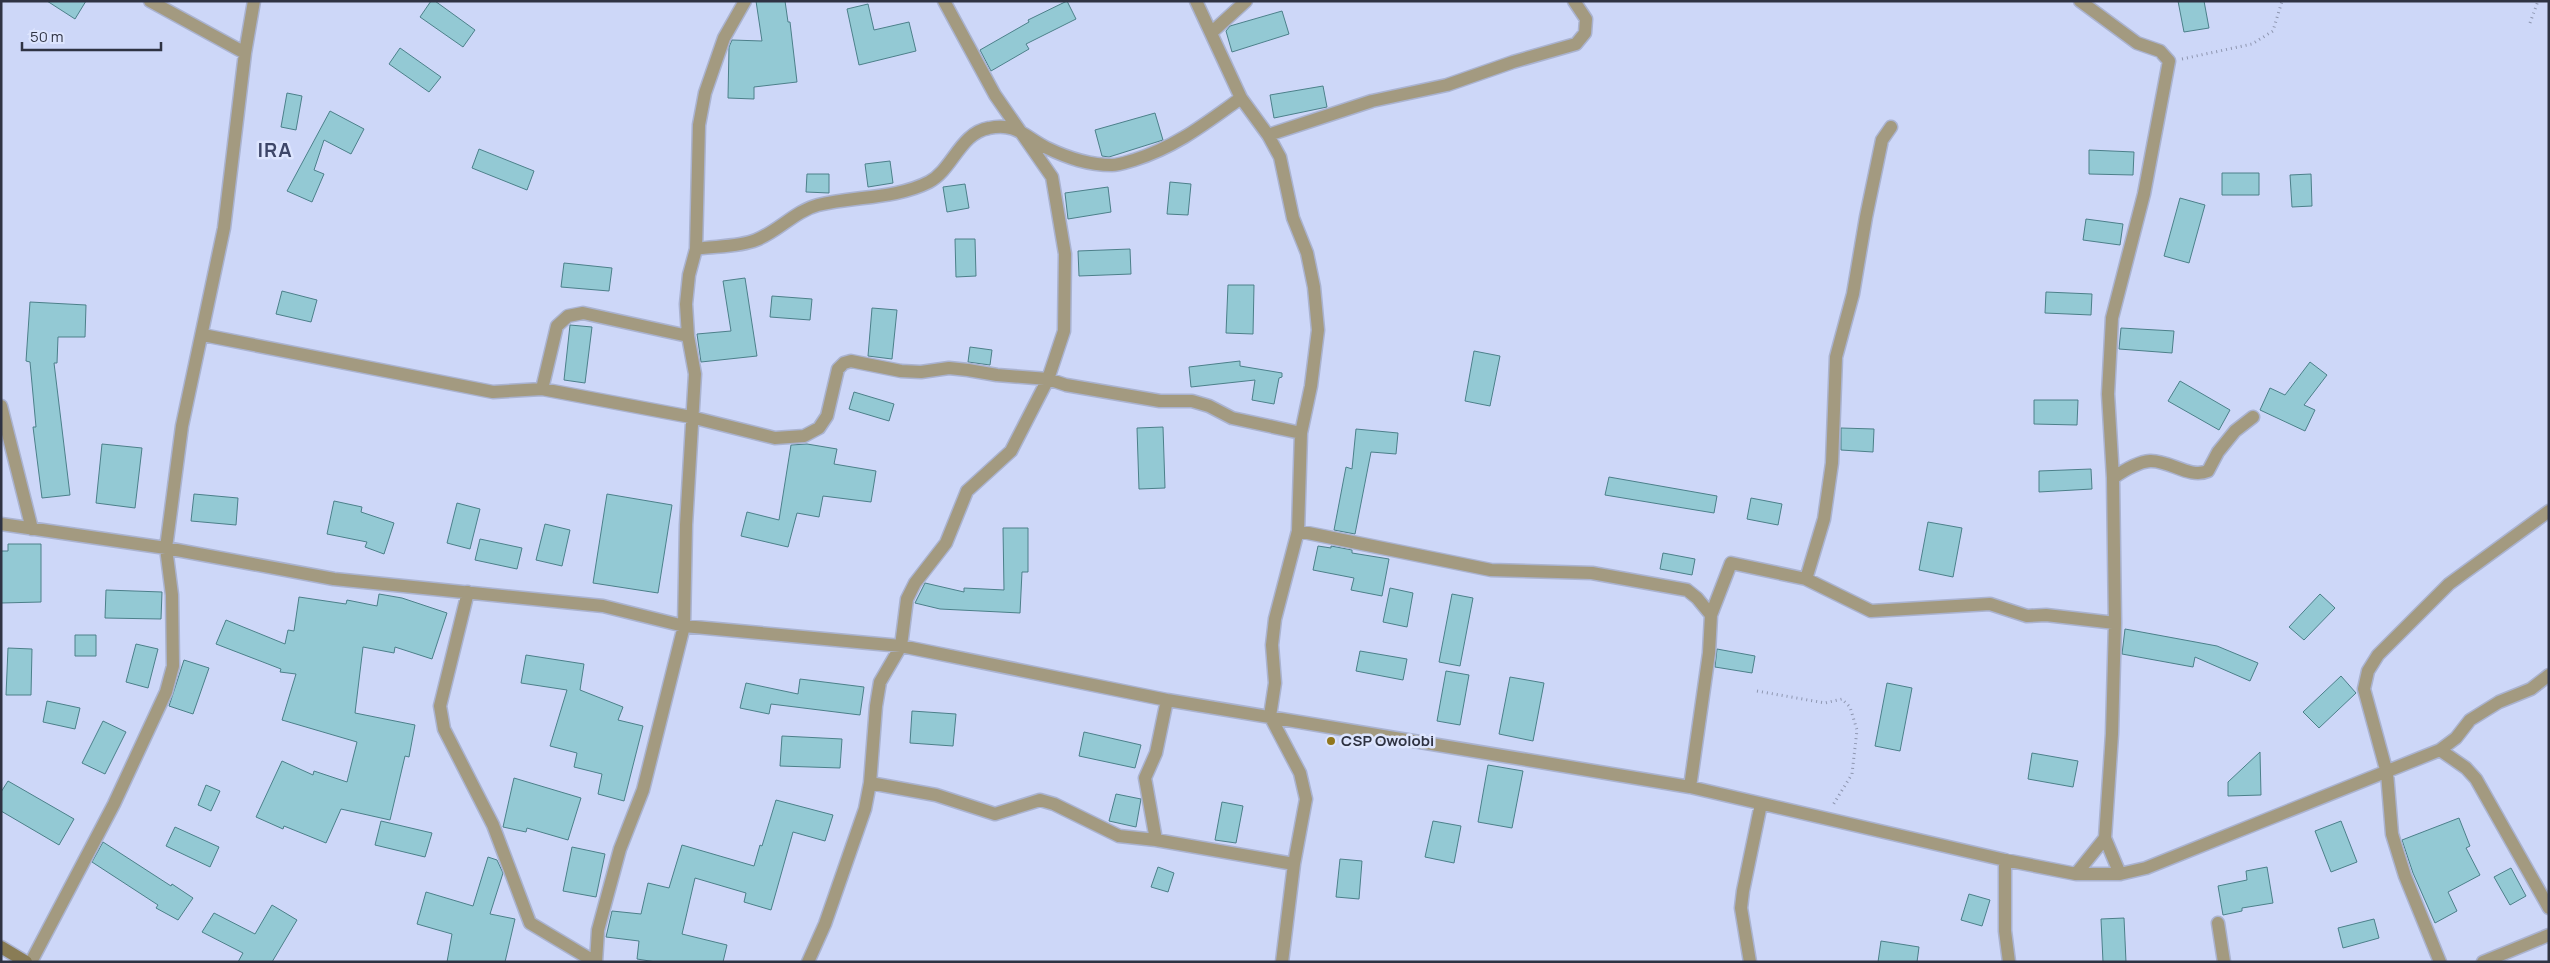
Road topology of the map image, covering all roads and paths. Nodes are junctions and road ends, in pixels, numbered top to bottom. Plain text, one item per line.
1 (150, 1) edge
2 (254, 1) edge
3 (745, 1) edge
4 (944, 1) edge
5 (1196, 1) edge
6 (1246, 1) edge
7 (1574, 1) edge
8 (2080, 1) edge
9 (2282, 1) edge
10 (2538, 1) edge
11 (2530, 23) dead end
12 (1211, 33) junction
13 (245, 53) junction
14 (2169, 61) junction
15 (1241, 98) junction
16 (1891, 127) dead end
17 (1016, 128) junction
18 (1268, 135) junction
19 (696, 249) junction
20 (203, 335) junction
21 (688, 336) junction
22 (1048, 379) junction
23 (542, 390) junction
24 (1, 406) edge
25 (691, 417) junction
26 (2253, 417) dead end
27 (1301, 433) junction
28 (2113, 478) junction
29 (2549, 511) edge
30 (1, 524) edge
31 (32, 529) junction
32 (1298, 531) junction
33 (166, 548) junction
34 (1806, 578) junction
35 (468, 592) junction
36 (1711, 615) junction
37 (2115, 623) junction
38 (684, 626) junction
39 (901, 646) junction
40 (2549, 675) edge
41 (1757, 691) dead end
42 (1167, 700) junction
43 (1270, 716) junction
44 (2440, 750) junction
45 (2387, 773) junction
46 (870, 783) junction
47 (1690, 786) junction
48 (1761, 804) junction
49 (1824, 818) junction
50 (2105, 838) junction
51 (1156, 840) junction
52 (2004, 860) junction
53 (1294, 864) junction
54 (2076, 874) junction
55 (2120, 874) junction
56 (2549, 908) edge
57 (2218, 923) dead end
58 (2549, 935) edge
59 (1, 947) edge
60 (26, 962) edge
61 (31, 962) edge
62 (595, 962) edge
63 (808, 962) edge
64 (1282, 962) edge
65 (1750, 962) edge
66 (2009, 962) edge
67 (2224, 962) edge
68 (2440, 962) edge
69 (2483, 962) edge

1 - 13 street
2 - 13 street
3 - 19 street
4 - 17 street
5 - 12 street
6 - 12 street
7 - 18 street
8 - 14 street
9 - 14 path
10 - 11 path
12 - 15 street
13 - 20 street
14 - 28 street
15 - 17 street
15 - 18 street
16 - 34 street
17 - 19 street
17 - 22 street
18 - 27 street
19 - 21 street
20 - 23 street
20 - 33 street
21 - 23 street
21 - 25 street
22 - 25 street
22 - 27 street
22 - 39 street
23 - 25 street
24 - 31 street
25 - 38 street
26 - 28 street
27 - 32 street
28 - 37 street
29 - 45 street
30 - 31 street
31 - 33 street
32 - 36 street
32 - 43 street
33 - 35 street
33 - 61 street
34 - 36 street
34 - 37 street
35 - 38 street
35 - 62 street
36 - 47 street
37 - 50 street
38 - 39 street
38 - 62 street
39 - 42 street
39 - 46 street
40 - 44 street
41 - 49 path
42 - 43 street
42 - 51 street
43 - 47 street
43 - 53 street
44 - 45 street
44 - 56 street
45 - 55 street
45 - 68 street
46 - 51 street
46 - 63 street
47 - 48 street
48 - 49 street
48 - 65 street
49 - 52 street
50 - 54 street
50 - 55 street
51 - 53 street
52 - 54 street
52 - 66 street
53 - 64 street
54 - 55 street
57 - 67 street
58 - 69 street
59 - 60 street

